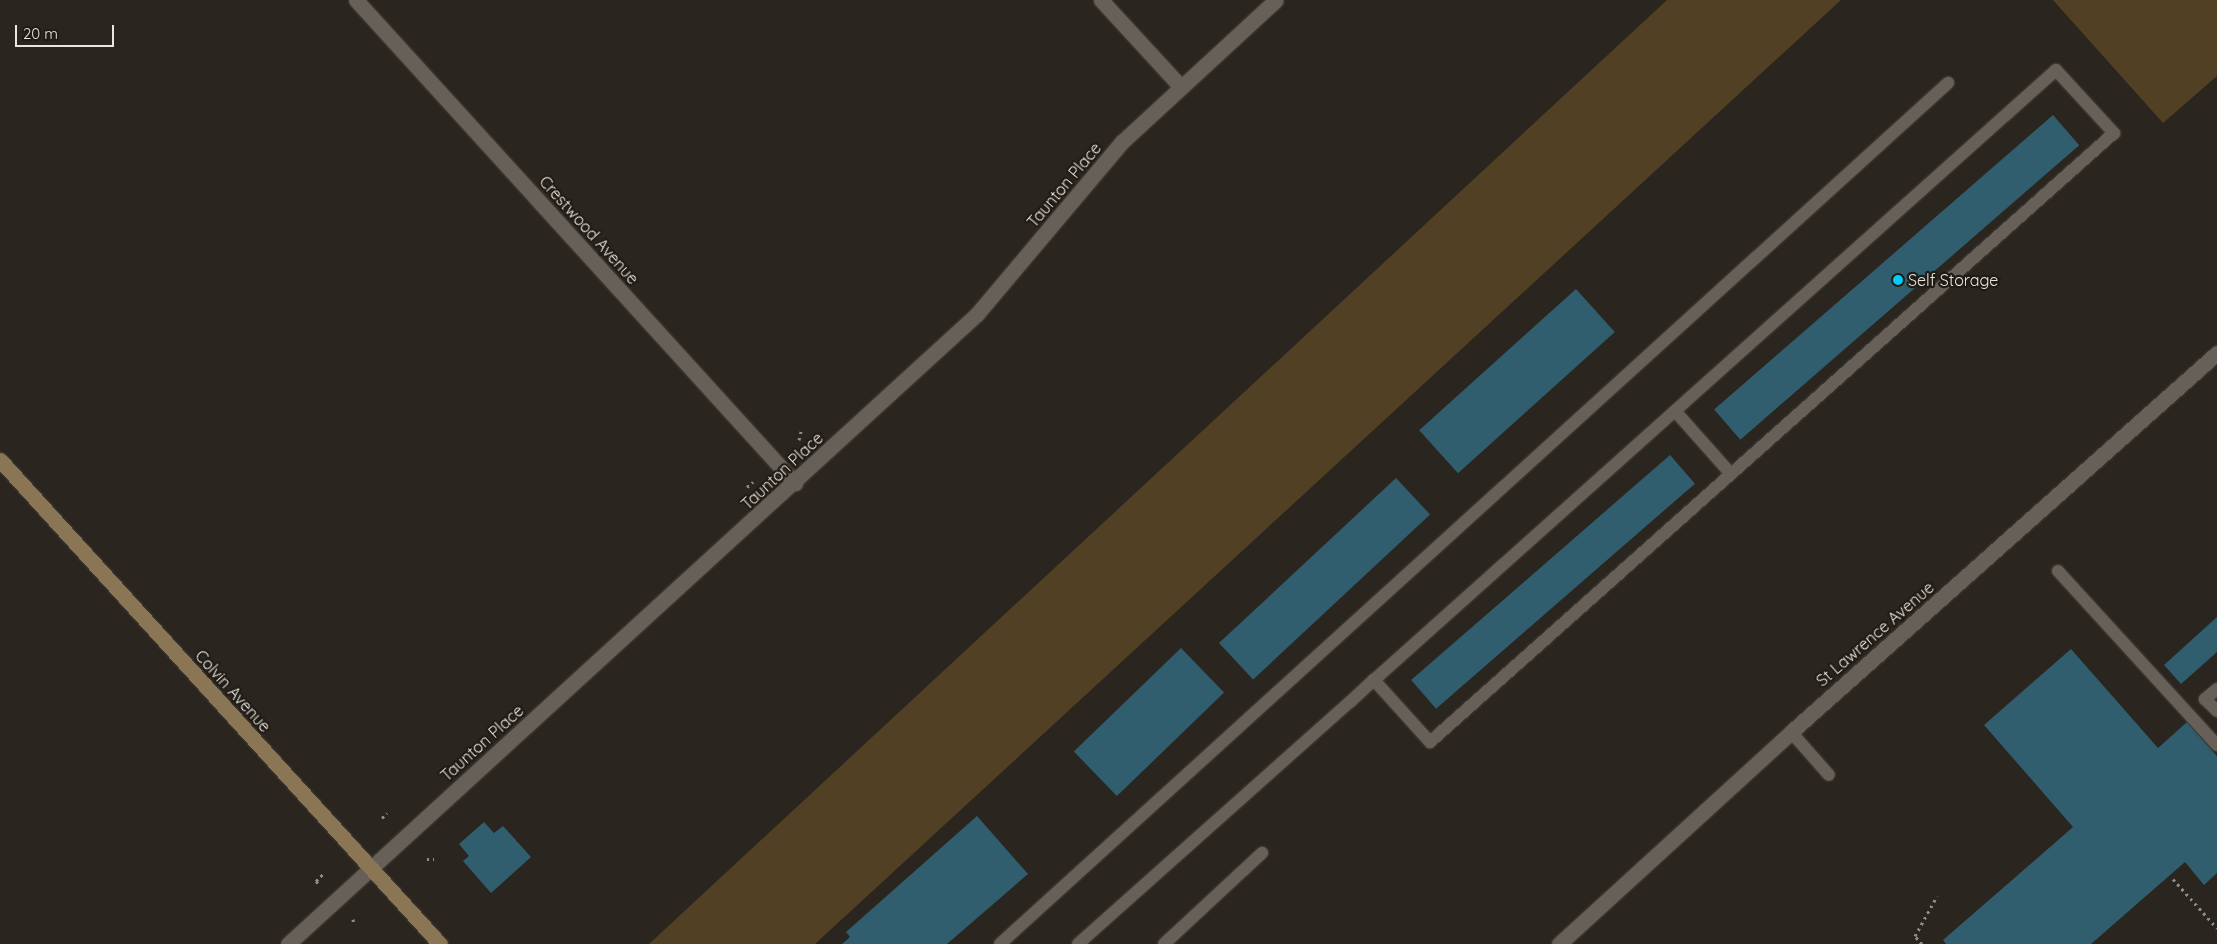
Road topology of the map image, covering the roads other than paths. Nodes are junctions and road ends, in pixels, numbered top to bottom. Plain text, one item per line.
1 (356, 0) edge
2 (1101, 0) edge
3 (1276, 0) edge
4 (1948, 83) dead end
5 (1181, 87) junction
6 (2217, 353) edge
7 (1675, 411) junction
8 (0, 460) edge
9 (1731, 474) junction
10 (795, 483) junction
11 (2058, 570) dead end
12 (1374, 680) junction
13 (2217, 688) edge
14 (2217, 711) edge
15 (1791, 732) junction
16 (2217, 745) edge
17 (1829, 775) dead end
18 (1262, 853) dead end
19 (371, 868) junction
20 (288, 944) edge
21 (440, 944) edge
22 (1000, 944) edge
23 (1078, 944) edge
24 (1164, 944) edge
25 (1558, 944) edge

1 - 10 street, Crestwood Avenue
2 - 5 street
3 - 5 street, Taunton Place
4 - 22 lane
5 - 10 street, Taunton Place
6 - 15 street, St Lawrence Avenue
7 - 9 lane
7 - 9 lane
7 - 12 lane
8 - 19 street, Colvin Avenue
9 - 12 lane
10 - 19 street, Taunton Place
11 - 16 lane
12 - 23 lane
13 - 14 lane
15 - 17 lane
15 - 25 street, St Lawrence Avenue
18 - 24 lane
19 - 20 street, Taunton Place
19 - 21 street, Colvin Avenue

